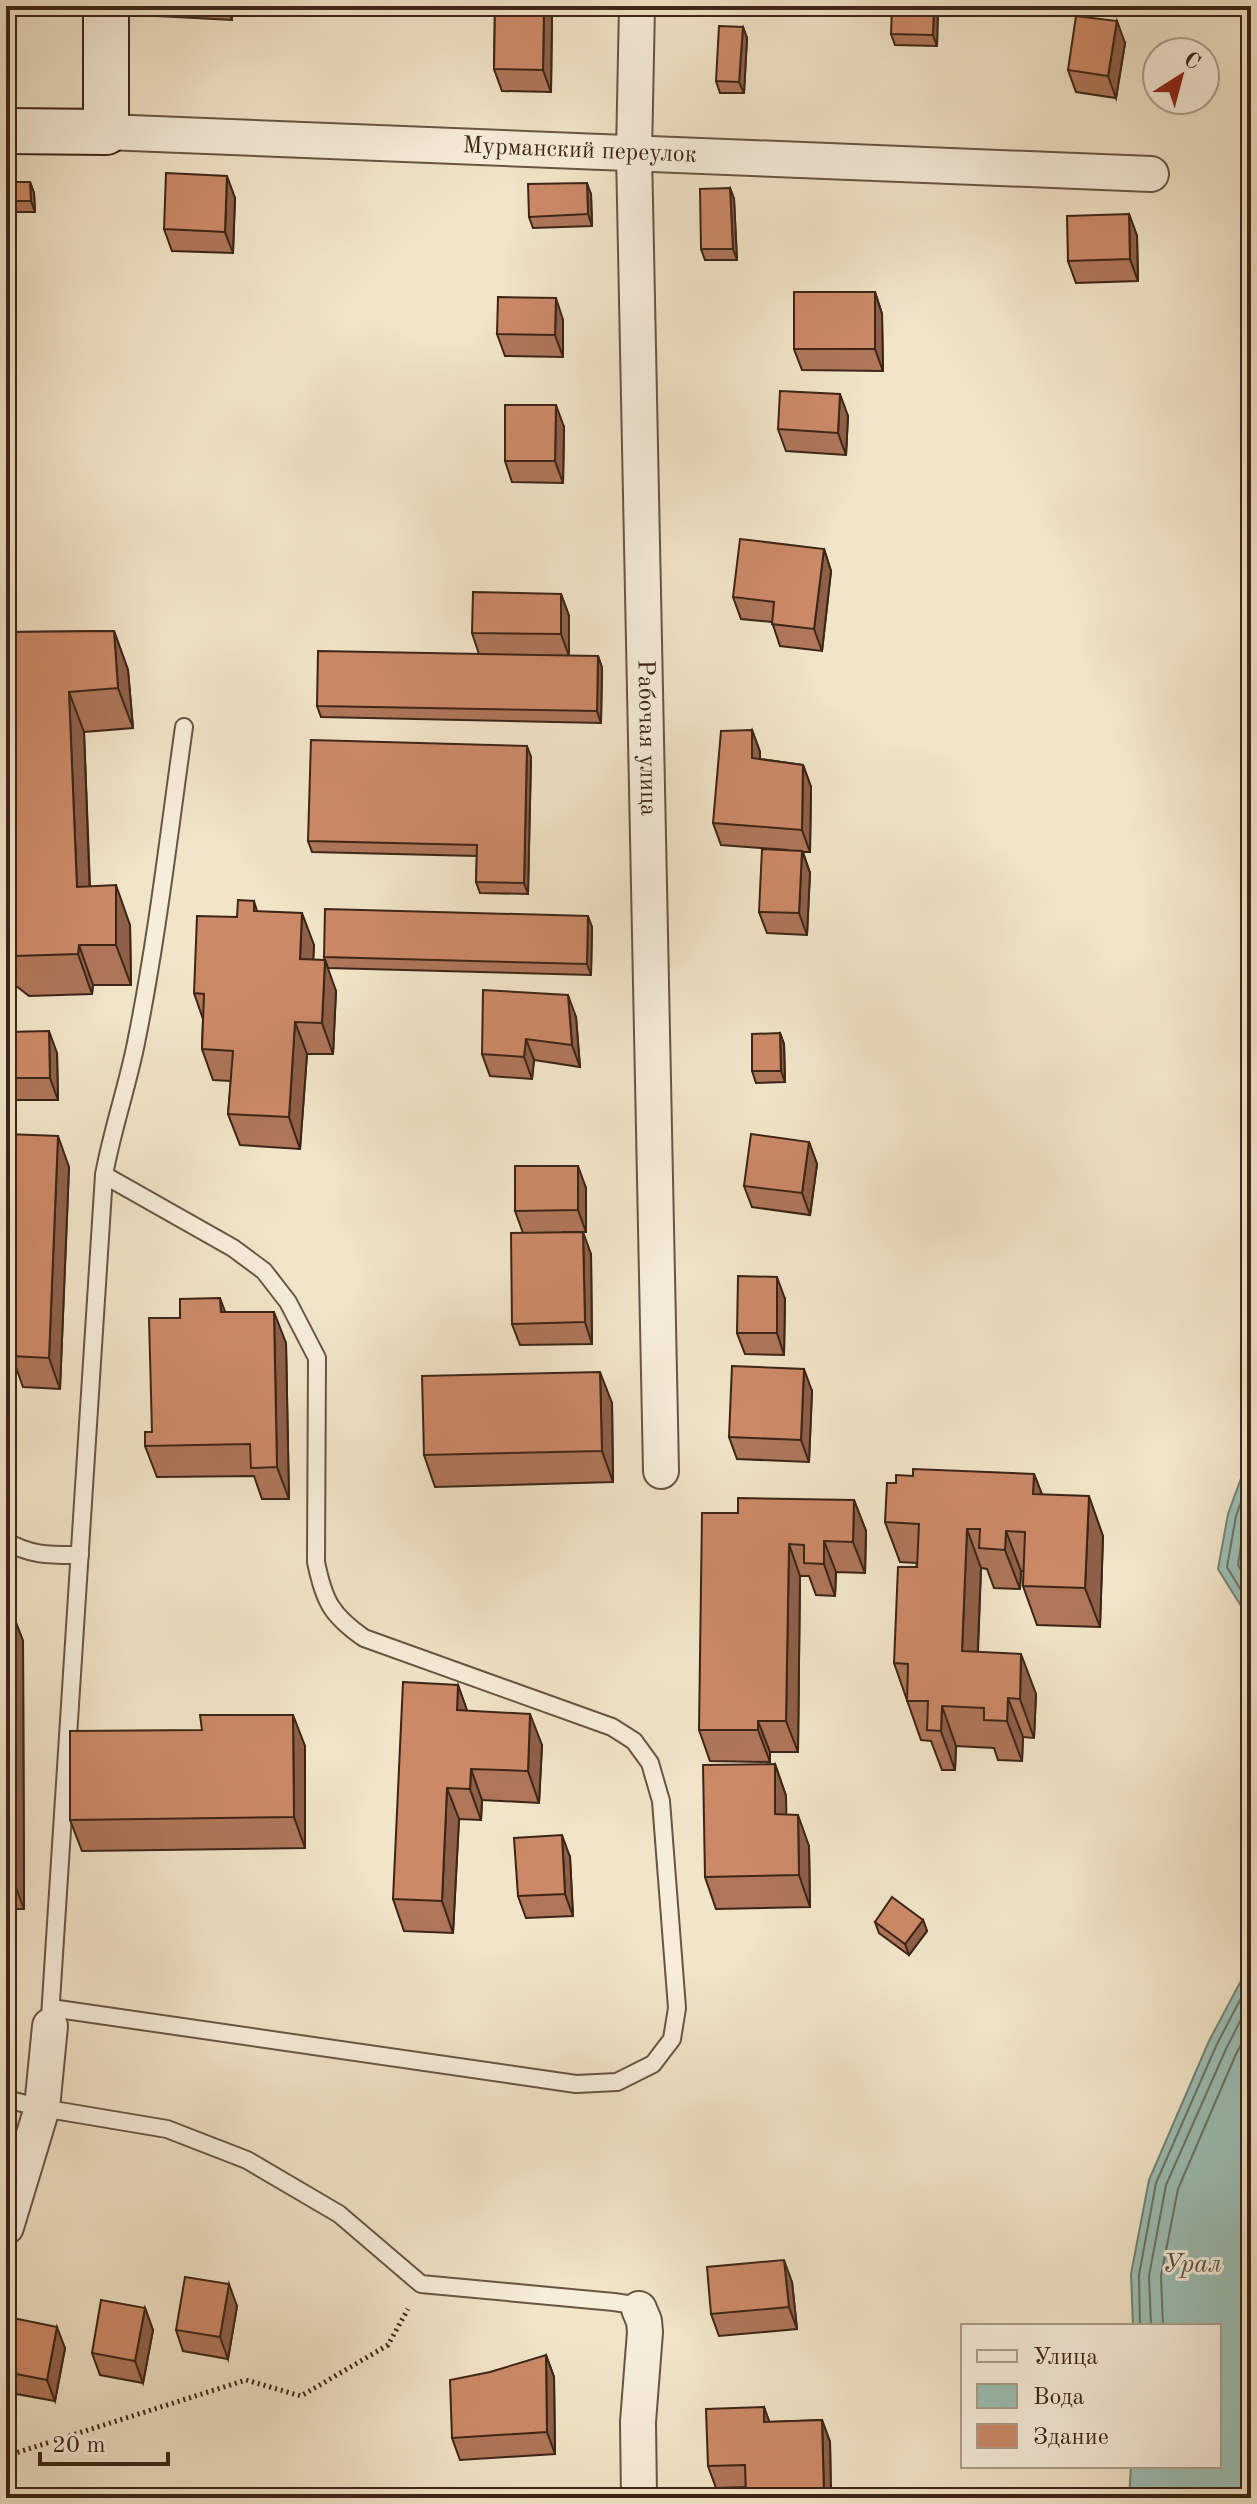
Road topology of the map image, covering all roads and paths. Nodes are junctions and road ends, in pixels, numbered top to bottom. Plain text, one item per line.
1 (106, 6) edge
2 (637, 6) edge
3 (6, 131) edge
4 (106, 132) junction
5 (634, 153) junction
6 (1151, 174) dead end
7 (184, 727) dead end
8 (104, 1175) junction
9 (661, 1471) dead end
10 (6, 1541) edge
11 (80, 1555) junction
12 (50, 2017) junction
13 (6, 2099) edge
14 (42, 2108) junction
15 (6, 2227) edge
16 (421, 2284) junction
17 (639, 2309) joint
18 (6, 2456) edge
19 (639, 2498) edge

1 - 4 street
2 - 5 street, Рабочая улица
3 - 4 street, Мурманский переулок
4 - 5 street, Мурманский переулок
5 - 6 street, Мурманский переулок
5 - 9 street, Рабочая улица
7 - 8 lane
8 - 11 lane
8 - 12 lane
10 - 11 lane
11 - 12 lane
12 - 14 street
13 - 14 lane
14 - 15 street
14 - 16 lane
16 - 17 lane
16 - 18 path
17 - 19 street

